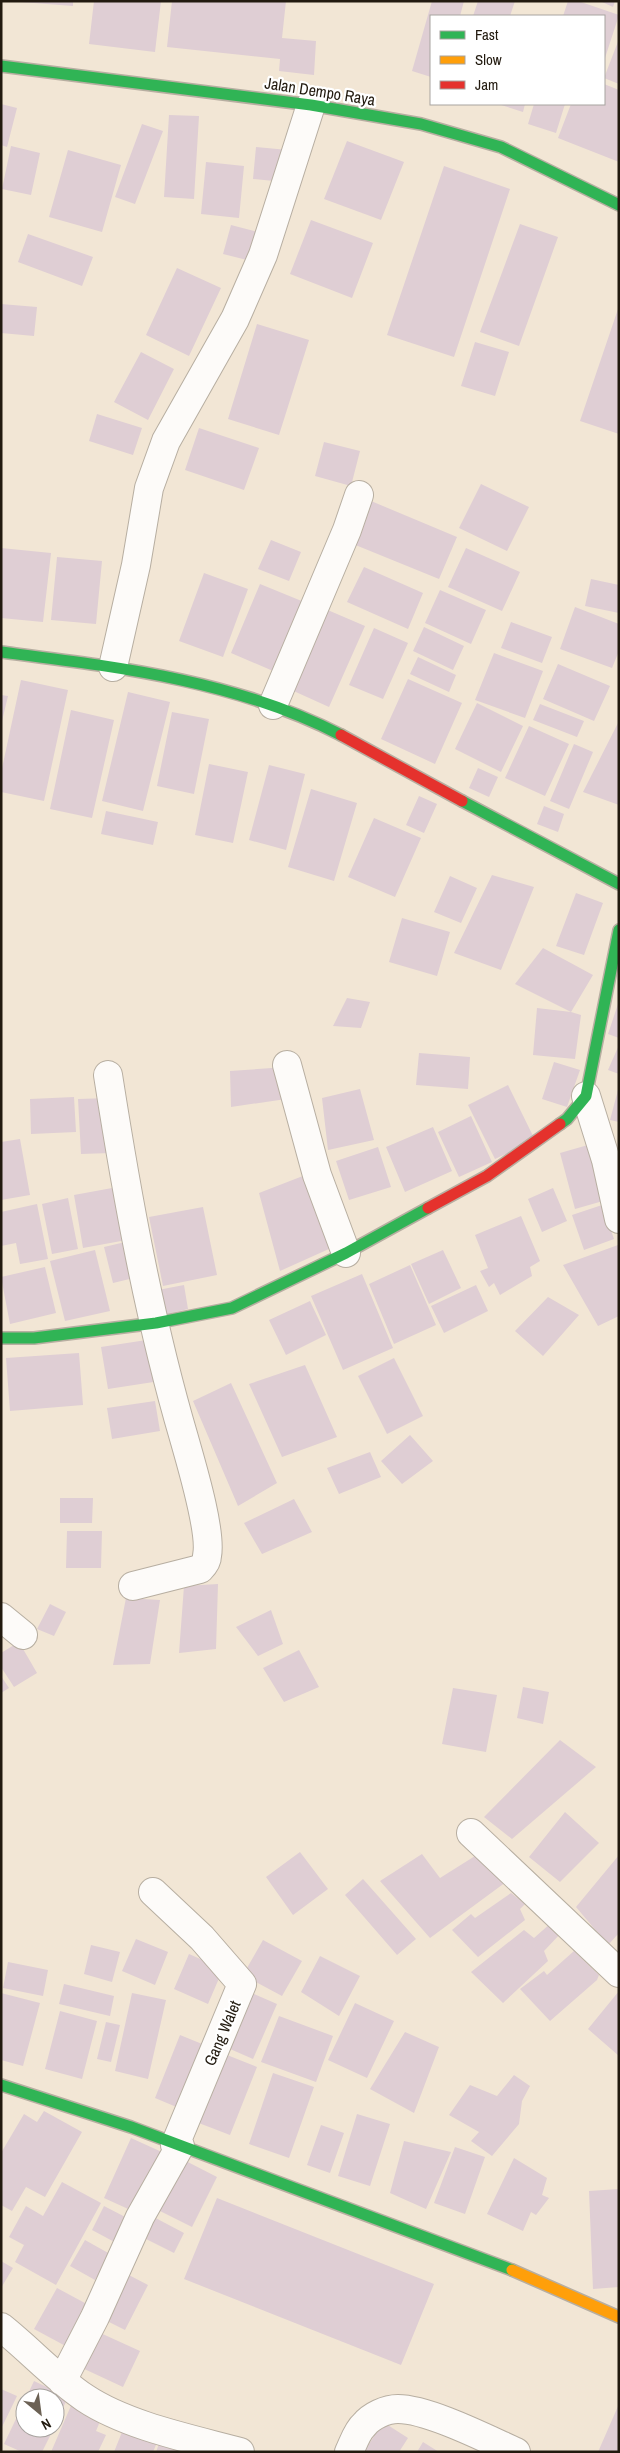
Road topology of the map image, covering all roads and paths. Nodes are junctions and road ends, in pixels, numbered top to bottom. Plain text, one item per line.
1 (1, 66) edge
2 (311, 105) junction
3 (619, 205) edge
4 (359, 495) dead end
5 (1, 652) edge
6 (113, 667) junction
7 (273, 705) junction
8 (619, 884) edge
9 (619, 930) edge
10 (287, 1064) dead end
11 (108, 1075) dead end
12 (586, 1096) junction
13 (619, 1219) edge
14 (346, 1253) junction
15 (156, 1322) junction
16 (1, 1338) edge
17 (133, 1586) dead end
18 (1, 1617) edge
19 (23, 1635) dead end
20 (471, 1833) dead end
21 (153, 1892) dead end
22 (619, 1973) edge
23 (1, 2085) edge
24 (177, 2146) junction
25 (619, 2318) edge
26 (1, 2327) edge
27 (62, 2380) junction
28 (240, 2452) edge
29 (349, 2452) edge
30 (516, 2452) edge

1 - 2 street, Jalan Dempo Raya
2 - 3 street, Jalan Dempo Raya
2 - 6 street
4 - 7 street
5 - 6 street
6 - 7 street
7 - 8 street
9 - 12 street
10 - 14 street
11 - 15 street
12 - 13 street
12 - 14 street
14 - 15 street
15 - 16 street
15 - 17 street
18 - 19 street
20 - 22 street
21 - 24 street, Gang Walet
23 - 24 street
24 - 25 street
24 - 27 street
26 - 27 street
27 - 28 street
29 - 30 street

